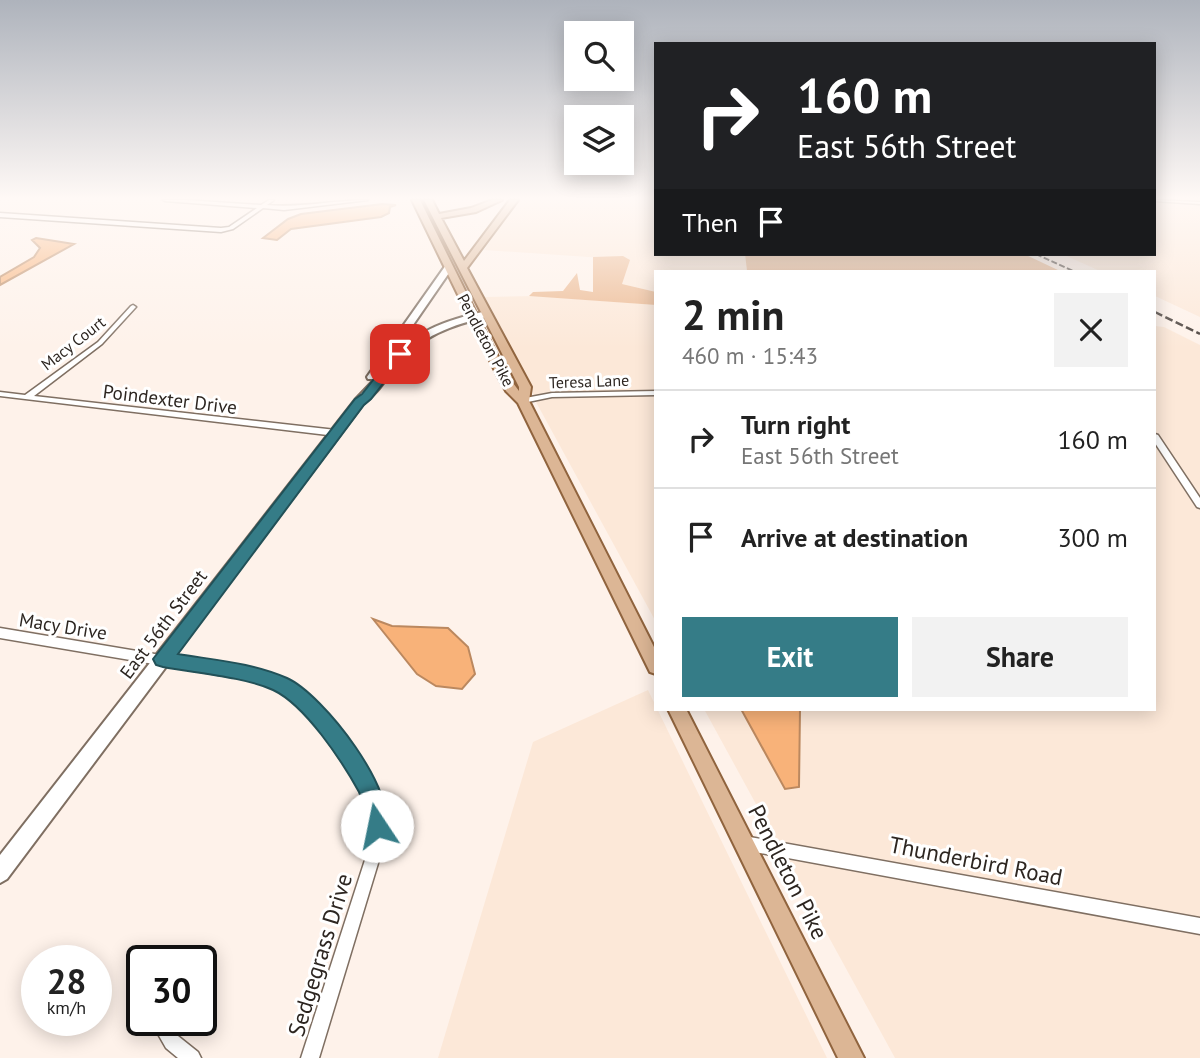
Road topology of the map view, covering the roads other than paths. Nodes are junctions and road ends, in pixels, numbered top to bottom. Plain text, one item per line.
1 (440, 249) edge
2 (454, 249) edge
3 (479, 249) edge
4 (480, 249) edge
5 (449, 267) junction
6 (463, 268) junction
7 (477, 294) junction
8 (133, 307) dead end
9 (487, 314) junction
10 (473, 317) junction
11 (654, 393) edge
12 (0, 394) edge
13 (27, 397) junction
14 (523, 401) junction
15 (359, 402) junction
16 (335, 433) junction
17 (1156, 439) edge
18 (1200, 505) edge
19 (0, 633) edge
20 (163, 659) junction
21 (654, 663) edge
22 (678, 711) edge
23 (744, 843) junction
24 (0, 872) edge
25 (1200, 926) edge
26 (168, 1036) edge
27 (192, 1058) edge
28 (310, 1058) edge
29 (851, 1058) edge

1 - 5 main road, Pendleton Pike
2 - 6 main road, Pendleton Pike
3 - 6 main road
4 - 7 main road
5 - 10 main road, Pendleton Pike
5 - 15 main road, East 56th Street
6 - 7 main road, Pendleton Pike
7 - 9 main road, Pendleton Pike
8 - 13 street, Macy Court
9 - 10 main road, East 56th Street
9 - 14 main road, Pendleton Pike
10 - 14 main road, Pendleton Pike
10 - 15 main road, East 56th Street
11 - 14 street, Teresa Lane
12 - 13 street, Poindexter Drive
13 - 16 street, Poindexter Drive
14 - 21 main road, Pendleton Pike
15 - 16 main road, East 56th Street
16 - 20 main road, East 56th Street
17 - 18 street
19 - 20 street, Macy Drive
20 - 24 main road, East 56th Street
20 - 28 street, Sedgegrass Drive
22 - 23 main road, Pendleton Pike
23 - 25 street, Thunderbird Road
23 - 29 main road, Pendleton Pike
26 - 27 street

